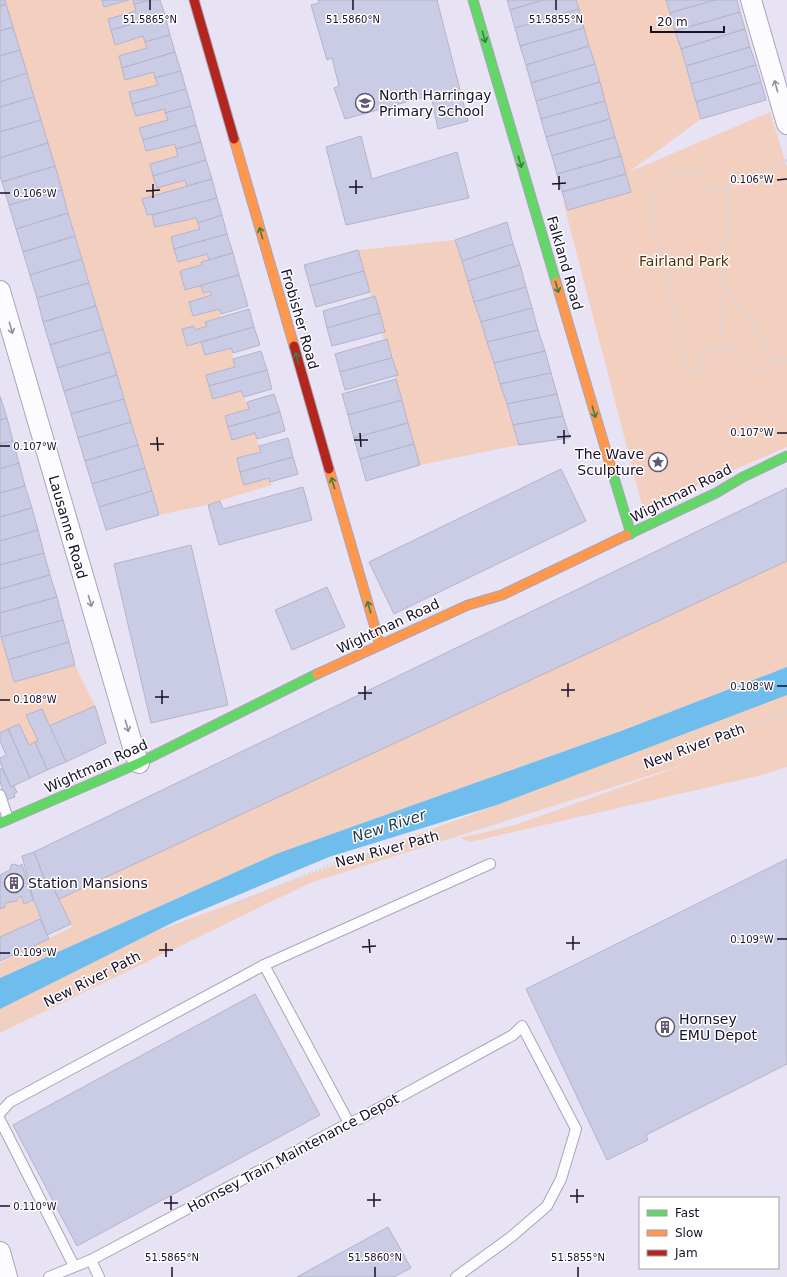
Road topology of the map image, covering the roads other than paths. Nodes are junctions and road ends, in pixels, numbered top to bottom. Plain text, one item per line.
1 (194, 0) edge
2 (473, 0) edge
3 (751, 0) edge
4 (787, 124) edge
5 (0, 291) edge
6 (787, 456) edge
7 (630, 534) junction
8 (380, 645) junction
9 (139, 763) junction
10 (0, 795) edge
11 (4, 821) edge
12 (490, 864) dead end
13 (264, 965) junction
14 (0, 1113) edge
15 (0, 1120) edge
16 (349, 1123) junction
17 (0, 1252) edge
18 (91, 1260) junction
19 (74, 1266) junction
20 (7, 1277) edge
21 (49, 1277) edge
22 (99, 1277) edge
23 (456, 1277) edge

8 -> 1 street, Frobisher Road
2 -> 7 street, Falkland Road
4 -> 3 street
5 -> 9 street, Lausanne Road
6 - 7 street, Wightman Road
7 - 8 street, Wightman Road
8 - 9 street, Wightman Road
9 - 11 street, Wightman Road
10 - 11 lane
12 - 13 lane
13 - 14 lane
13 - 16 lane
15 - 19 lane
16 - 18 lane, Hornsey Train Maintenance Depot
16 - 23 lane, Hornsey Train Maintenance Depot
17 - 20 street
18 - 19 lane, Hornsey Train Maintenance Depot
18 - 22 lane
19 - 21 lane, Hornsey Train Maintenance Depot

